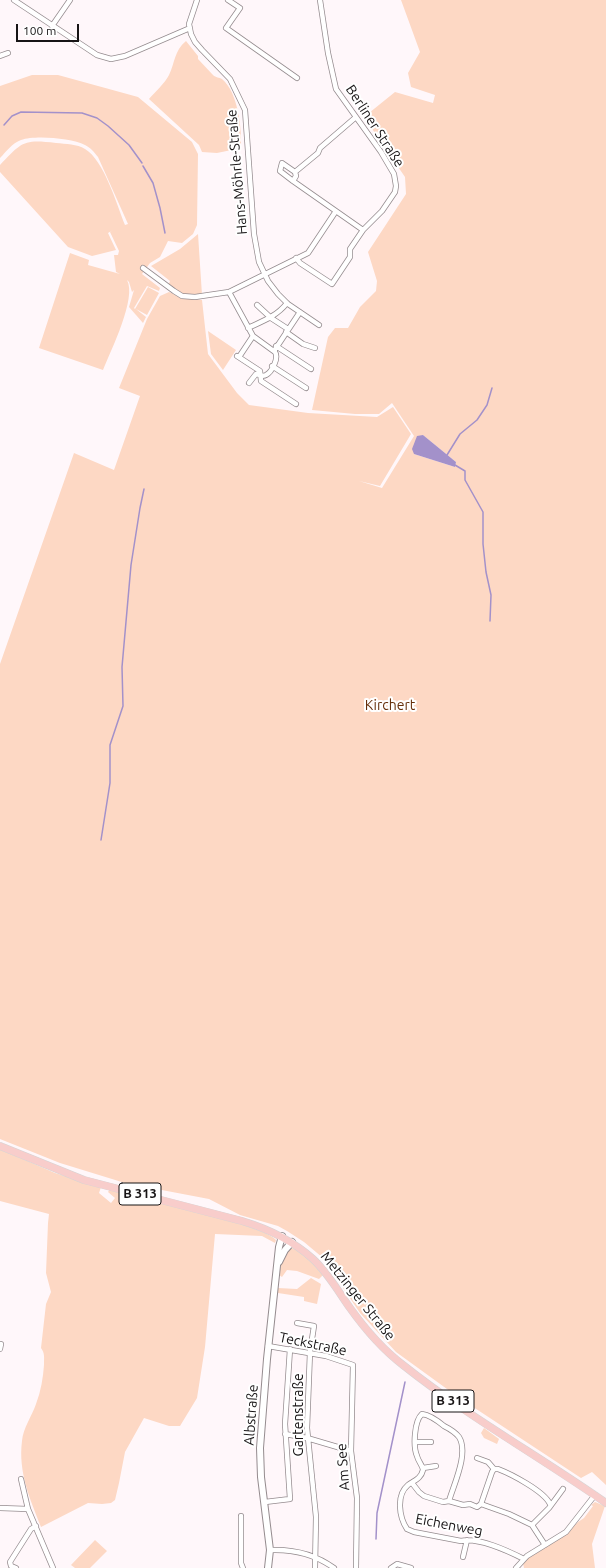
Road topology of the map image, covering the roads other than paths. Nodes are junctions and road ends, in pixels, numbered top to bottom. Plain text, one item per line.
1 (14, 0) edge
2 (70, 0) edge
3 (197, 0) edge
4 (228, 0) edge
5 (320, 0) edge
6 (52, 26) junction
7 (190, 28) junction
8 (8, 53) dead end
9 (0, 56) edge
10 (297, 78) dead end
11 (356, 117) junction
12 (295, 172) junction
13 (293, 181) junction
14 (336, 211) junction
15 (363, 230) junction
16 (296, 258) junction
17 (143, 268) dead end
18 (264, 274) junction
19 (229, 292) junction
20 (287, 303) junction
21 (257, 305) dead end
22 (300, 312) junction
23 (271, 318) junction
24 (319, 325) dead end
25 (248, 328) junction
26 (287, 331) junction
27 (253, 336) junction
28 (275, 348) junction
29 (315, 348) dead end
30 (272, 366) junction
31 (310, 370) dead end
32 (260, 375) junction
33 (249, 383) dead end
34 (306, 388) dead end
35 (296, 404) dead end
36 (0, 1146) edge
37 (282, 1236) junction
38 (292, 1242) junction
39 (278, 1264) junction
40 (297, 1323) dead end
41 (268, 1346) junction
42 (290, 1349) junction
43 (310, 1352) junction
44 (353, 1365) joint
45 (285, 1434) junction
46 (307, 1438) junction
47 (416, 1442) junction
48 (431, 1442) dead end
49 (351, 1451) junction
50 (477, 1458) dead end
51 (436, 1466) dead end
52 (423, 1468) junction
53 (494, 1469) junction
54 (21, 1479) dead end
55 (412, 1483) junction
56 (563, 1489) dead end
57 (595, 1495) junction
58 (449, 1501) junction
59 (265, 1502) junction
60 (606, 1503) edge
61 (481, 1504) junction
62 (550, 1504) junction
63 (0, 1508) edge
64 (28, 1509) junction
65 (241, 1516) dead end
66 (532, 1525) junction
67 (36, 1526) junction
68 (467, 1540) junction
69 (546, 1545) junction
70 (270, 1550) junction
71 (316, 1557) junction
72 (463, 1557) dead end
73 (521, 1564) edge
74 (16, 1568) edge
75 (53, 1568) edge
76 (243, 1568) edge
77 (268, 1568) edge
78 (314, 1568) edge
79 (334, 1568) edge
80 (356, 1568) edge
81 (391, 1568) edge
82 (411, 1568) edge
83 (516, 1568) edge

1 - 6 street
2 - 6 street
3 - 7 street
4 - 10 street
5 - 11 street, Berliner Straße
6 - 7 street
7 - 18 street, Hans-Möhrle-Straße
8 - 9 street
11 - 12 street
11 - 15 street, Berliner Straße
12 - 13 street
12 - 13 street
13 - 14 street
14 - 15 street
14 - 16 street
15 - 16 street, Berliner Straße
16 - 18 street
17 - 19 street
18 - 19 street
18 - 20 street, Hans-Möhrle-Straße
19 - 25 street
20 - 22 street, Hans-Möhrle-Straße
20 - 23 street
21 - 23 street
22 - 24 street, Hans-Möhrle-Straße
22 - 26 street
23 - 25 street
23 - 26 street
25 - 27 street
26 - 28 street
26 - 29 street
27 - 28 street
27 - 32 street
28 - 30 street
28 - 31 street
30 - 32 street
30 - 34 street
32 - 33 street
32 - 35 street
36 - 37 main road, Metzinger Straße / B 313
37 - 38 main road, Metzinger Straße / B 313
37 - 39 street, Albstraße
38 - 39 street, Albstraße
38 - 57 main road, Metzinger Straße / B 313
39 - 41 street, Albstraße
40 - 43 street, Gartenstraße
41 - 42 street, Teckstraße
41 - 59 street, Albstraße
42 - 43 street, Teckstraße
42 - 45 street
43 - 44 street, Teckstraße
43 - 46 street, Gartenstraße
44 - 49 street, Am See
45 - 46 street
45 - 59 street
46 - 49 street
46 - 71 street, Gartenstraße
47 - 48 street
47 - 52 street
47 - 58 street
49 - 80 street, Am See
50 - 53 street
51 - 52 street
52 - 55 street
53 - 61 street
53 - 62 street
54 - 64 street
55 - 58 street, Eichenweg
55 - 68 street, Eichenweg
56 - 62 street
57 - 60 main road, B 313
57 - 69 street
58 - 61 street, Eichenweg
59 - 70 street, Albstraße
61 - 66 street, Eichenweg
62 - 66 street
63 - 64 street
64 - 67 street
65 - 76 street
66 - 69 street
67 - 74 street
67 - 75 street
68 - 72 street
68 - 73 street, Eichenweg
69 - 73 street
70 - 71 street
70 - 77 street, Albstraße
71 - 78 street, Gartenstraße
71 - 79 street
73 - 83 street
81 - 82 street

